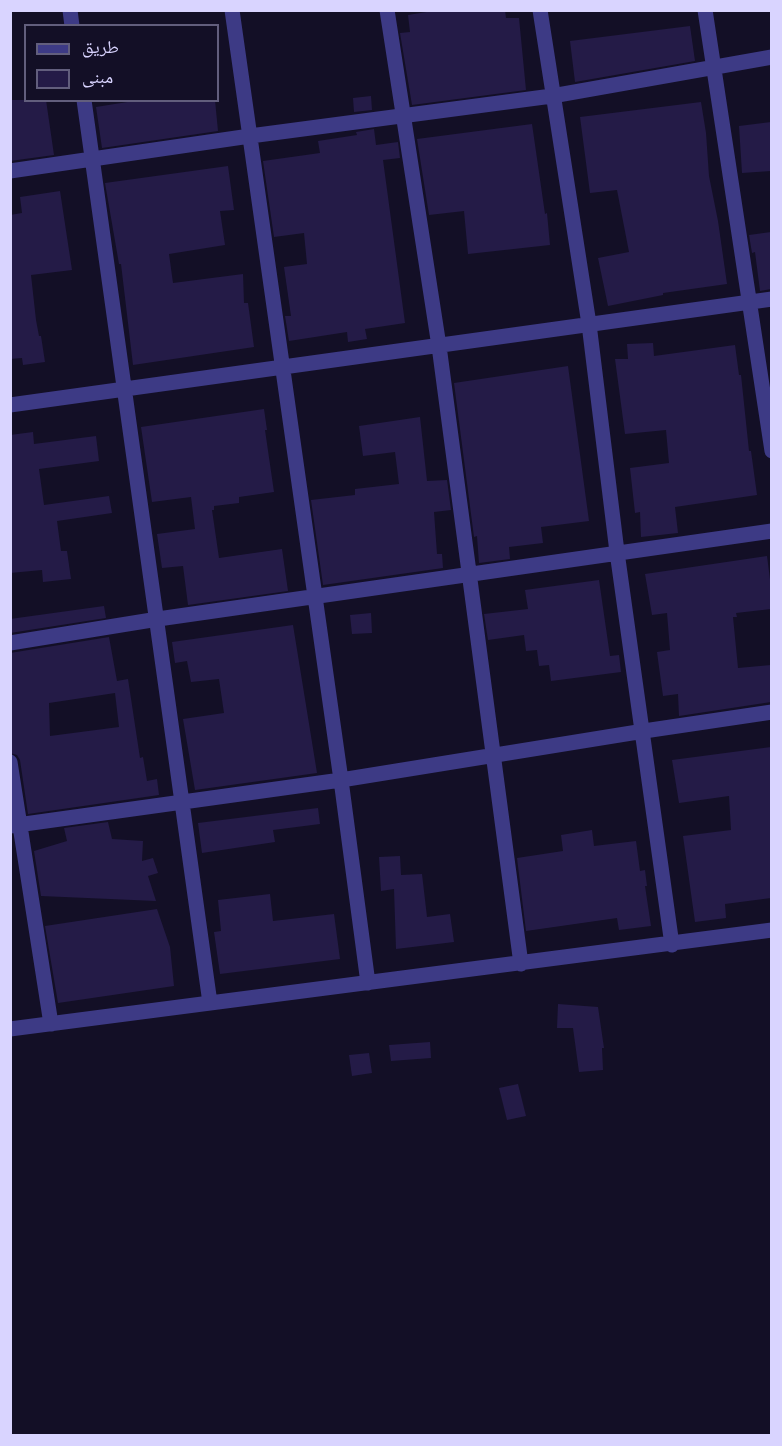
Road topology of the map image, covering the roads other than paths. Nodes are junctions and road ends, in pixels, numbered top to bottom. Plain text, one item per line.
1 (232, 10) edge
2 (387, 10) edge
3 (540, 10) edge
4 (705, 10) edge
5 (771, 57) edge
6 (712, 67) junction
7 (552, 96) junction
8 (84, 102) edge
9 (403, 116) junction
10 (250, 136) junction
11 (92, 159) junction
12 (10, 171) edge
13 (771, 299) edge
14 (750, 302) junction
15 (589, 324) junction
16 (438, 346) junction
17 (283, 367) junction
18 (124, 389) junction
19 (10, 405) edge
20 (771, 451) edge
21 (771, 531) edge
22 (617, 552) junction
23 (470, 574) junction
24 (315, 596) junction
25 (158, 619) junction
26 (10, 643) edge
27 (771, 712) edge
28 (644, 731) junction
29 (494, 757) junction
30 (10, 762) edge
31 (341, 780) junction
32 (183, 801) junction
33 (15, 825) edge
34 (771, 930) edge
35 (672, 945) junction
36 (521, 964) junction
37 (368, 983) junction
38 (210, 1003) junction
39 (51, 1024) junction
40 (10, 1029) edge

1 - 10 street
2 - 9 street
3 - 7 street
4 - 6 street
5 - 6 street
6 - 7 street
6 - 14 street
7 - 9 street
7 - 15 street
8 - 11 street
9 - 10 street
9 - 16 street
10 - 11 street
10 - 17 street
11 - 12 street
11 - 18 street
13 - 14 street
14 - 15 street
14 - 20 street
15 - 16 street
15 - 22 street
16 - 17 street
16 - 23 street
17 - 18 street
17 - 24 street
18 - 19 street
18 - 25 street
21 - 22 street
22 - 23 street
22 - 28 street
23 - 24 street
23 - 29 street
24 - 25 street
24 - 31 street
25 - 26 street
25 - 32 street
27 - 28 street
28 - 29 street
28 - 35 street
29 - 31 street
29 - 36 street
30 - 33 street
31 - 32 street
31 - 37 street
32 - 33 street
32 - 38 street
33 - 39 street
34 - 35 street
35 - 36 street
36 - 37 street
37 - 38 street
38 - 39 street
39 - 40 street

